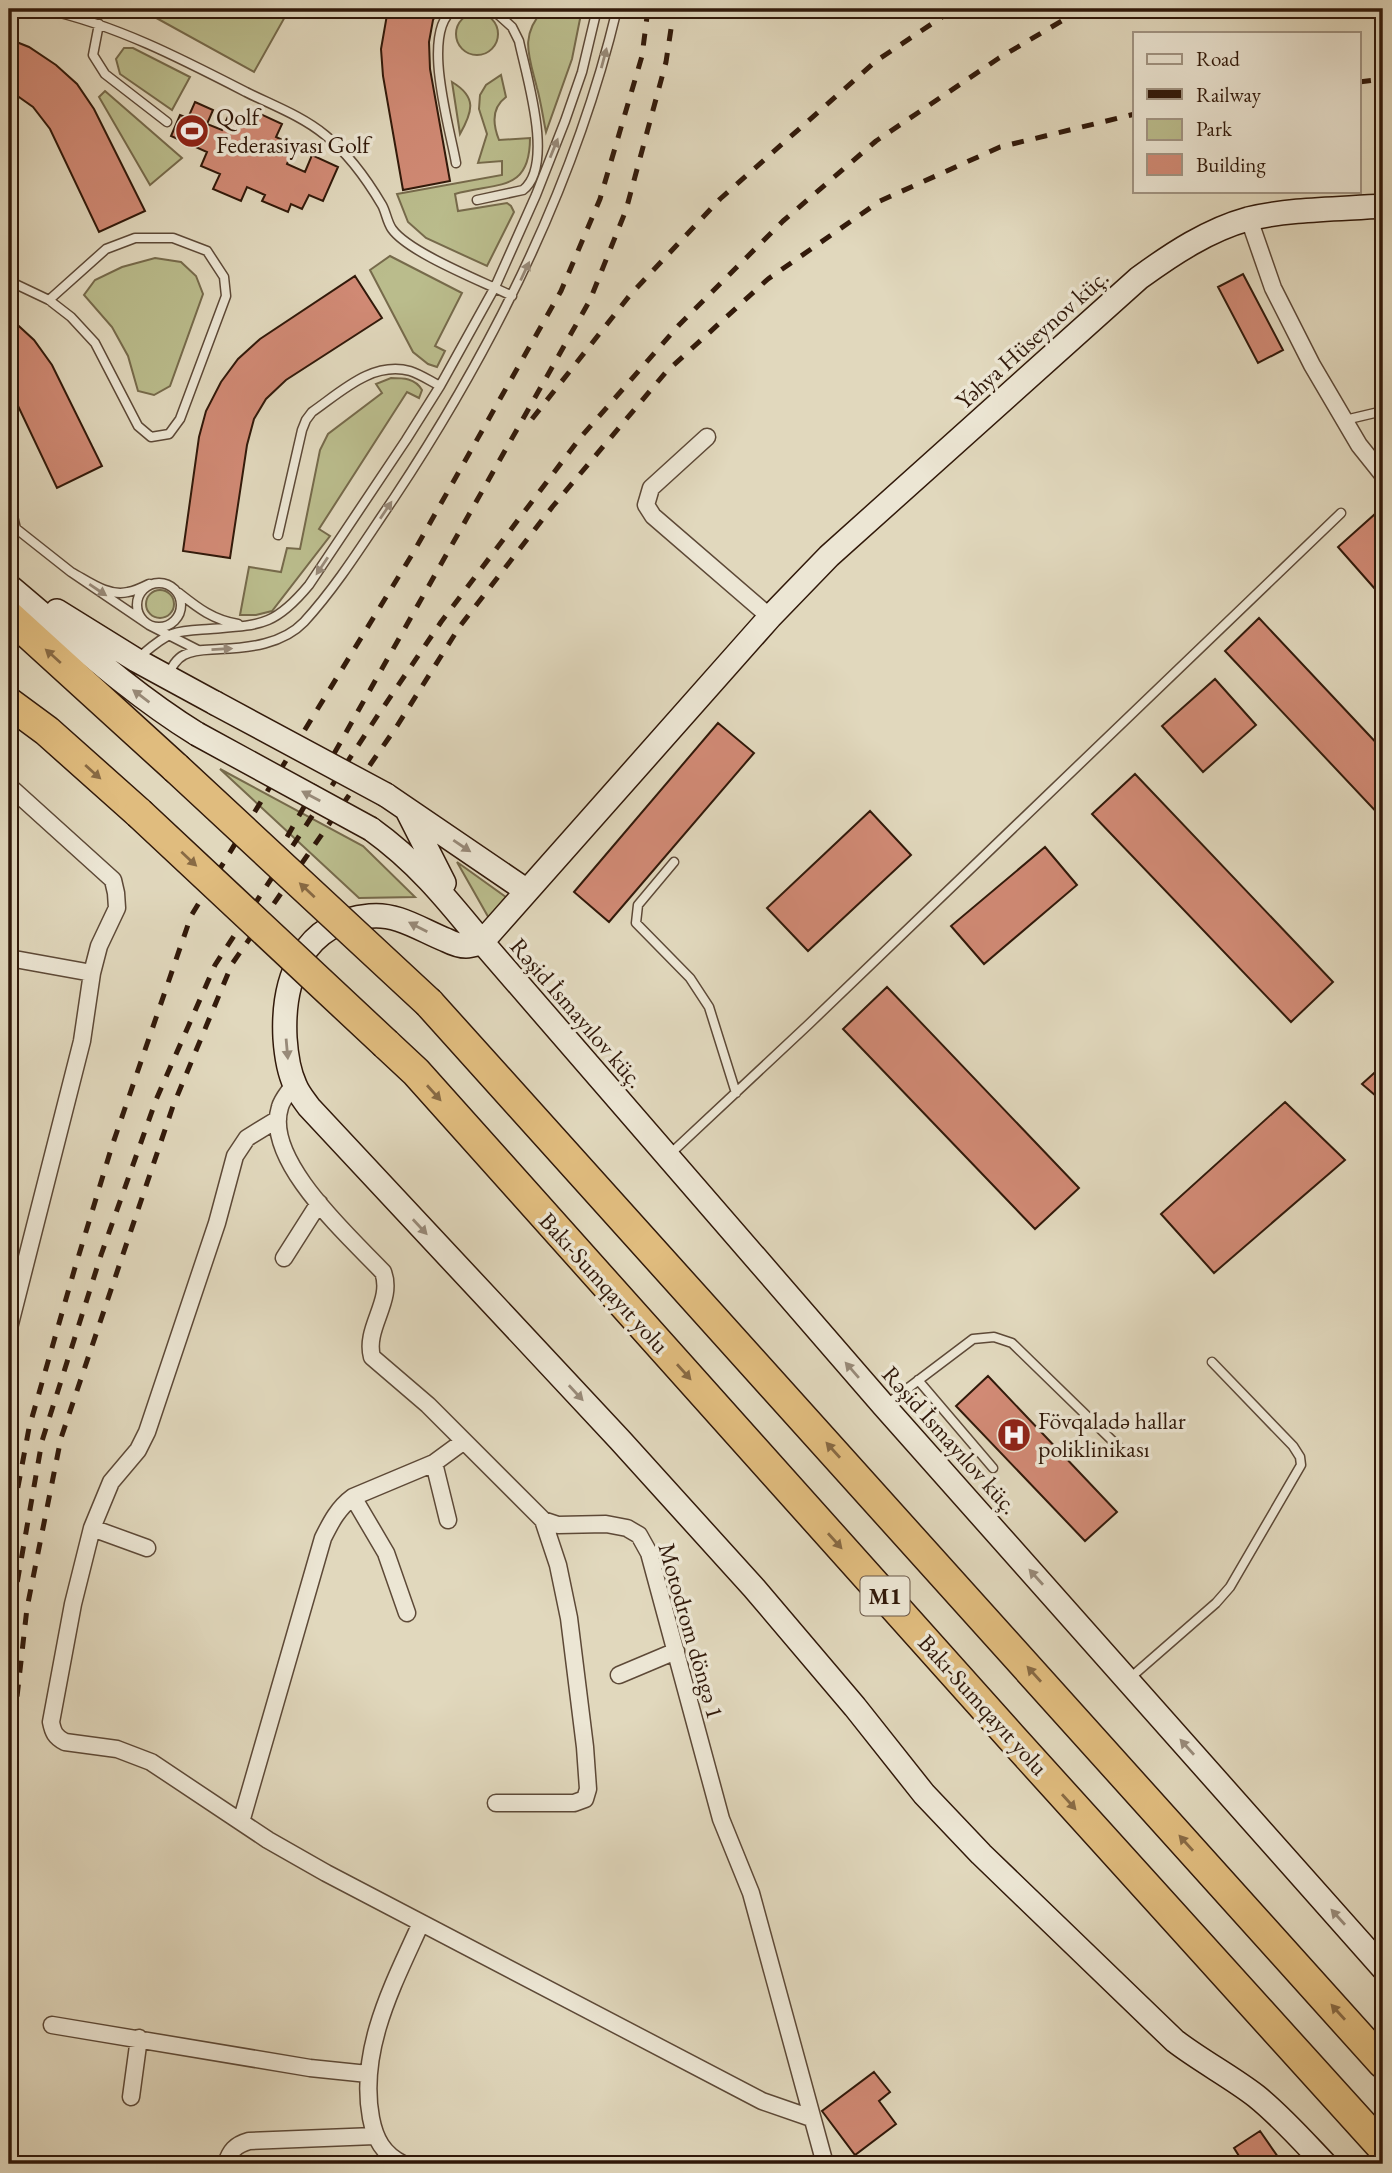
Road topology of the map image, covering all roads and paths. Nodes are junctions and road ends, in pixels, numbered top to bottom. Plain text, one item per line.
1 (44, 9) edge
2 (454, 9) edge
3 (493, 9) edge
4 (597, 9) edge
5 (617, 9) edge
6 (99, 24) junction
7 (167, 122) dead end
8 (456, 163) dead end
9 (537, 179) junction
10 (560, 189) junction
11 (477, 200) dead end
12 (1383, 206) edge
13 (1248, 219) junction
14 (9, 281) edge
15 (495, 288) junction
16 (512, 296) junction
17 (49, 300) junction
18 (440, 386) junction
19 (1383, 411) edge
20 (1345, 419) junction
21 (707, 436) dead end
22 (1383, 475) edge
23 (9, 499) edge
24 (1341, 513) dead end
25 (12, 526) edge
26 (278, 535) dead end
27 (71, 572) junction
28 (9, 583) edge
29 (149, 584) junction
30 (177, 591) junction
31 (9, 616) edge
32 (770, 617) junction
33 (149, 625) junction
34 (251, 626) junction
35 (167, 636) junction
36 (199, 650) junction
37 (136, 660) junction
38 (166, 678) junction
39 (9, 696) edge
40 (9, 702) edge
41 (47, 731) junction
42 (9, 786) edge
43 (396, 801) junction
44 (674, 862) dead end
45 (527, 891) junction
46 (458, 911) junction
47 (482, 942) junction
48 (9, 958) edge
49 (92, 973) junction
50 (294, 1084) junction
51 (736, 1093) junction
52 (278, 1119) junction
53 (667, 1157) junction
54 (318, 1203) junction
55 (284, 1258) dead end
56 (9, 1328) edge
57 (1212, 1362) dead end
58 (918, 1380) junction
59 (884, 1406) junction
60 (464, 1441) junction
61 (1126, 1454) dead end
62 (434, 1462) junction
63 (993, 1468) dead end
64 (353, 1497) junction
65 (448, 1520) dead end
66 (543, 1520) junction
67 (92, 1528) junction
68 (147, 1548) dead end
69 (407, 1613) dead end
70 (676, 1651) junction
71 (619, 1675) dead end
72 (1128, 1680) junction
73 (496, 1803) dead end
74 (241, 1822) junction
75 (421, 1923) junction
76 (1383, 1968) edge
77 (52, 2025) dead end
78 (139, 2038) junction
79 (1383, 2063) edge
80 (368, 2074) junction
81 (131, 2097) dead end
82 (811, 2118) junction
83 (376, 2136) junction
84 (1383, 2148) edge
85 (383, 2160) edge
86 (226, 2164) edge
87 (402, 2164) edge
88 (825, 2164) edge
89 (1325, 2164) edge

1 - 6 lane
2 - 8 lane
3 - 9 lane
9 -> 4 lane
10 -> 5 lane
6 - 7 lane
6 - 15 lane
9 - 10 lane
9 - 11 lane
9 - 15 lane
16 -> 10 lane
12 - 13 street, Yəhya Hüseynov küç.
13 - 20 street
13 - 32 street, Yəhya Hüseynov küç.
14 - 17 lane
15 - 16 lane
15 - 18 lane
36 -> 16 lane
17 - 17 lane
18 - 26 lane
18 -> 34 lane
19 - 20 lane
20 - 22 street
21 - 32 street
23 - 25 lane
24 - 51 lane
25 - 27 lane
27 - 29 lane
27 -> 33 lane
28 - 37 street
46 -> 28 street, bridge
29 - 30 lane
29 - 33 lane
30 - 33 lane
30 - 34 lane
79 -> 31 highway, M1, bridge
32 - 45 street, Yəhya Hüseynov küç.
33 - 35 lane
34 - 35 lane
35 - 36 lane
35 - 37 lane
36 - 38 lane
37 - 38 street
38 - 43 street, bridge
39 - 41 highway
40 - 41 highway
41 -> 84 highway, Bakı-Sumqayıt yolu / M1, bridge
42 - 49 street
43 -> 45 street
43 - 46 street
44 - 51 lane
45 - 47 street, Yəhya Hüseynov küç.
46 - 47 street, Rəşid İsmayılov küç.
47 -> 50 street
47 - 53 street, Rəşid İsmayılov küç.
48 - 49 street
49 - 56 street
50 - 52 street
50 -> 89 street
51 - 53 lane
52 - 54 street
52 - 67 street
59 -> 53 street, Rəşid İsmayılov küç.
54 - 55 street
54 - 60 street
57 - 72 lane
58 - 59 lane
58 - 61 lane
58 - 63 lane
72 -> 59 street, Rəşid İsmayılov küç.
60 - 62 street
60 - 66 street
62 - 64 street
62 - 65 street
64 - 69 street
64 - 74 street
66 - 70 street, Motodrom döngə 1
66 - 73 street
67 - 68 street
67 - 74 street
70 - 71 street
70 - 82 street, Motodrom döngə 1
76 -> 72 street, Rəşid İsmayılov küç.
74 - 75 street
75 - 80 street
75 - 82 street
77 - 78 street
78 - 80 street
78 - 81 street
80 - 83 street
82 - 88 street, Motodrom döngə 1
83 - 85 street
83 - 86 street
85 - 87 street

